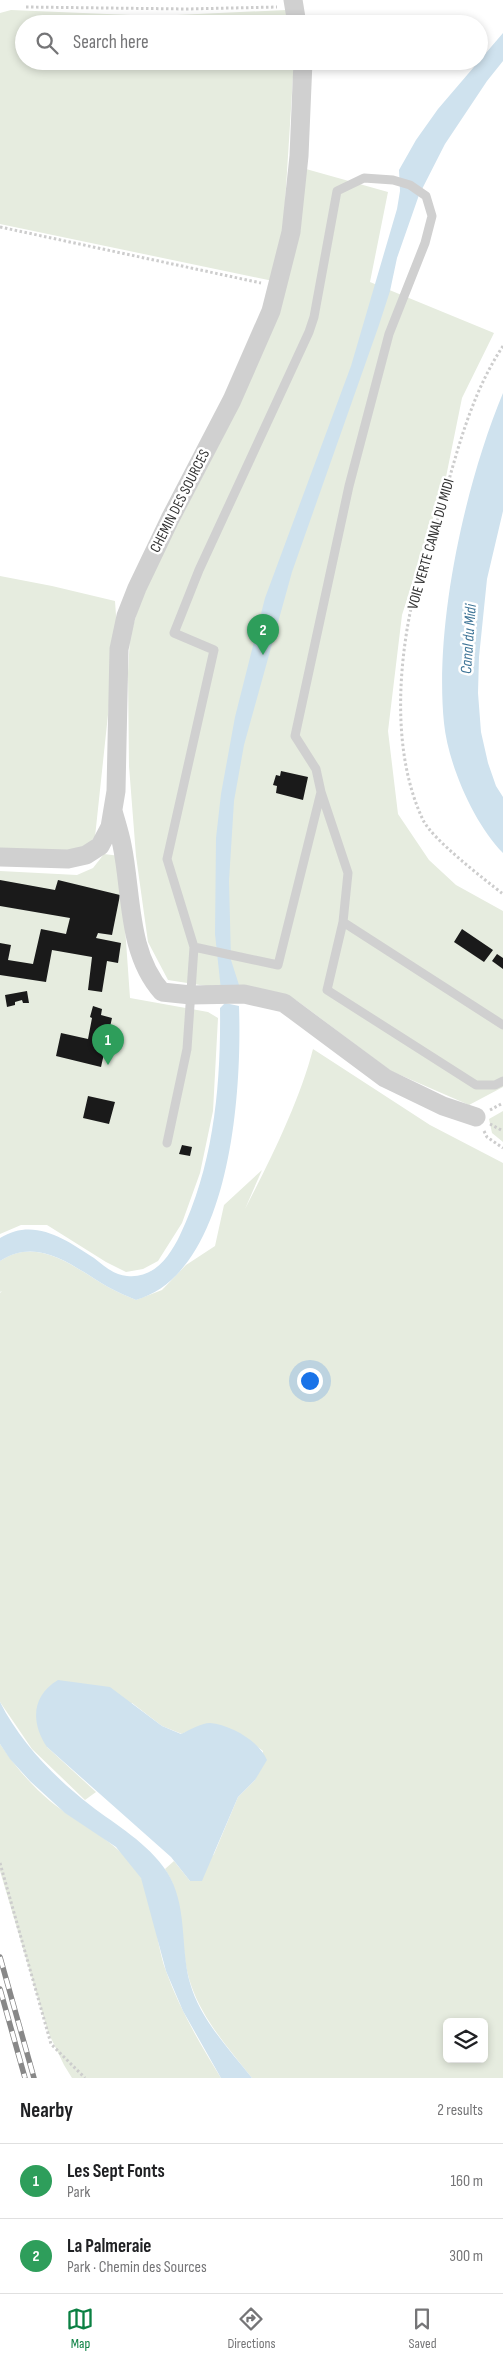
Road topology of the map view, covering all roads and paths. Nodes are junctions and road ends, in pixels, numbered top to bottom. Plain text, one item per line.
1 (26, 7) dead end
2 (295, 10) edge
3 (302, 70) edge
4 (0, 227) edge
5 (277, 286) junction
6 (503, 346) edge
7 (321, 792) junction
8 (113, 810) junction
9 (0, 857) edge
10 (503, 894) edge
11 (343, 922) junction
12 (194, 947) junction
13 (191, 995) junction
14 (503, 1024) edge
15 (503, 1081) edge
16 (476, 1117) joint
17 (167, 1143) dead end
18 (503, 1148) edge
19 (0, 1863) edge
20 (85, 2078) edge

1 - 2 path
3 - 5 street, CHEMIN DES SOURCES
4 - 5 path
5 - 8 street, CHEMIN DES SOURCES
6 - 10 path, VOIE VERTE CANAL DU MIDI
7 - 11 lane
7 - 12 lane
7 - 12 lane
8 - 9 street, CHEMIN DES SOURCES
8 - 13 street
11 - 14 lane
11 - 15 lane
12 - 13 lane
13 - 16 street
13 - 17 lane
16 - 18 path
19 - 20 path

